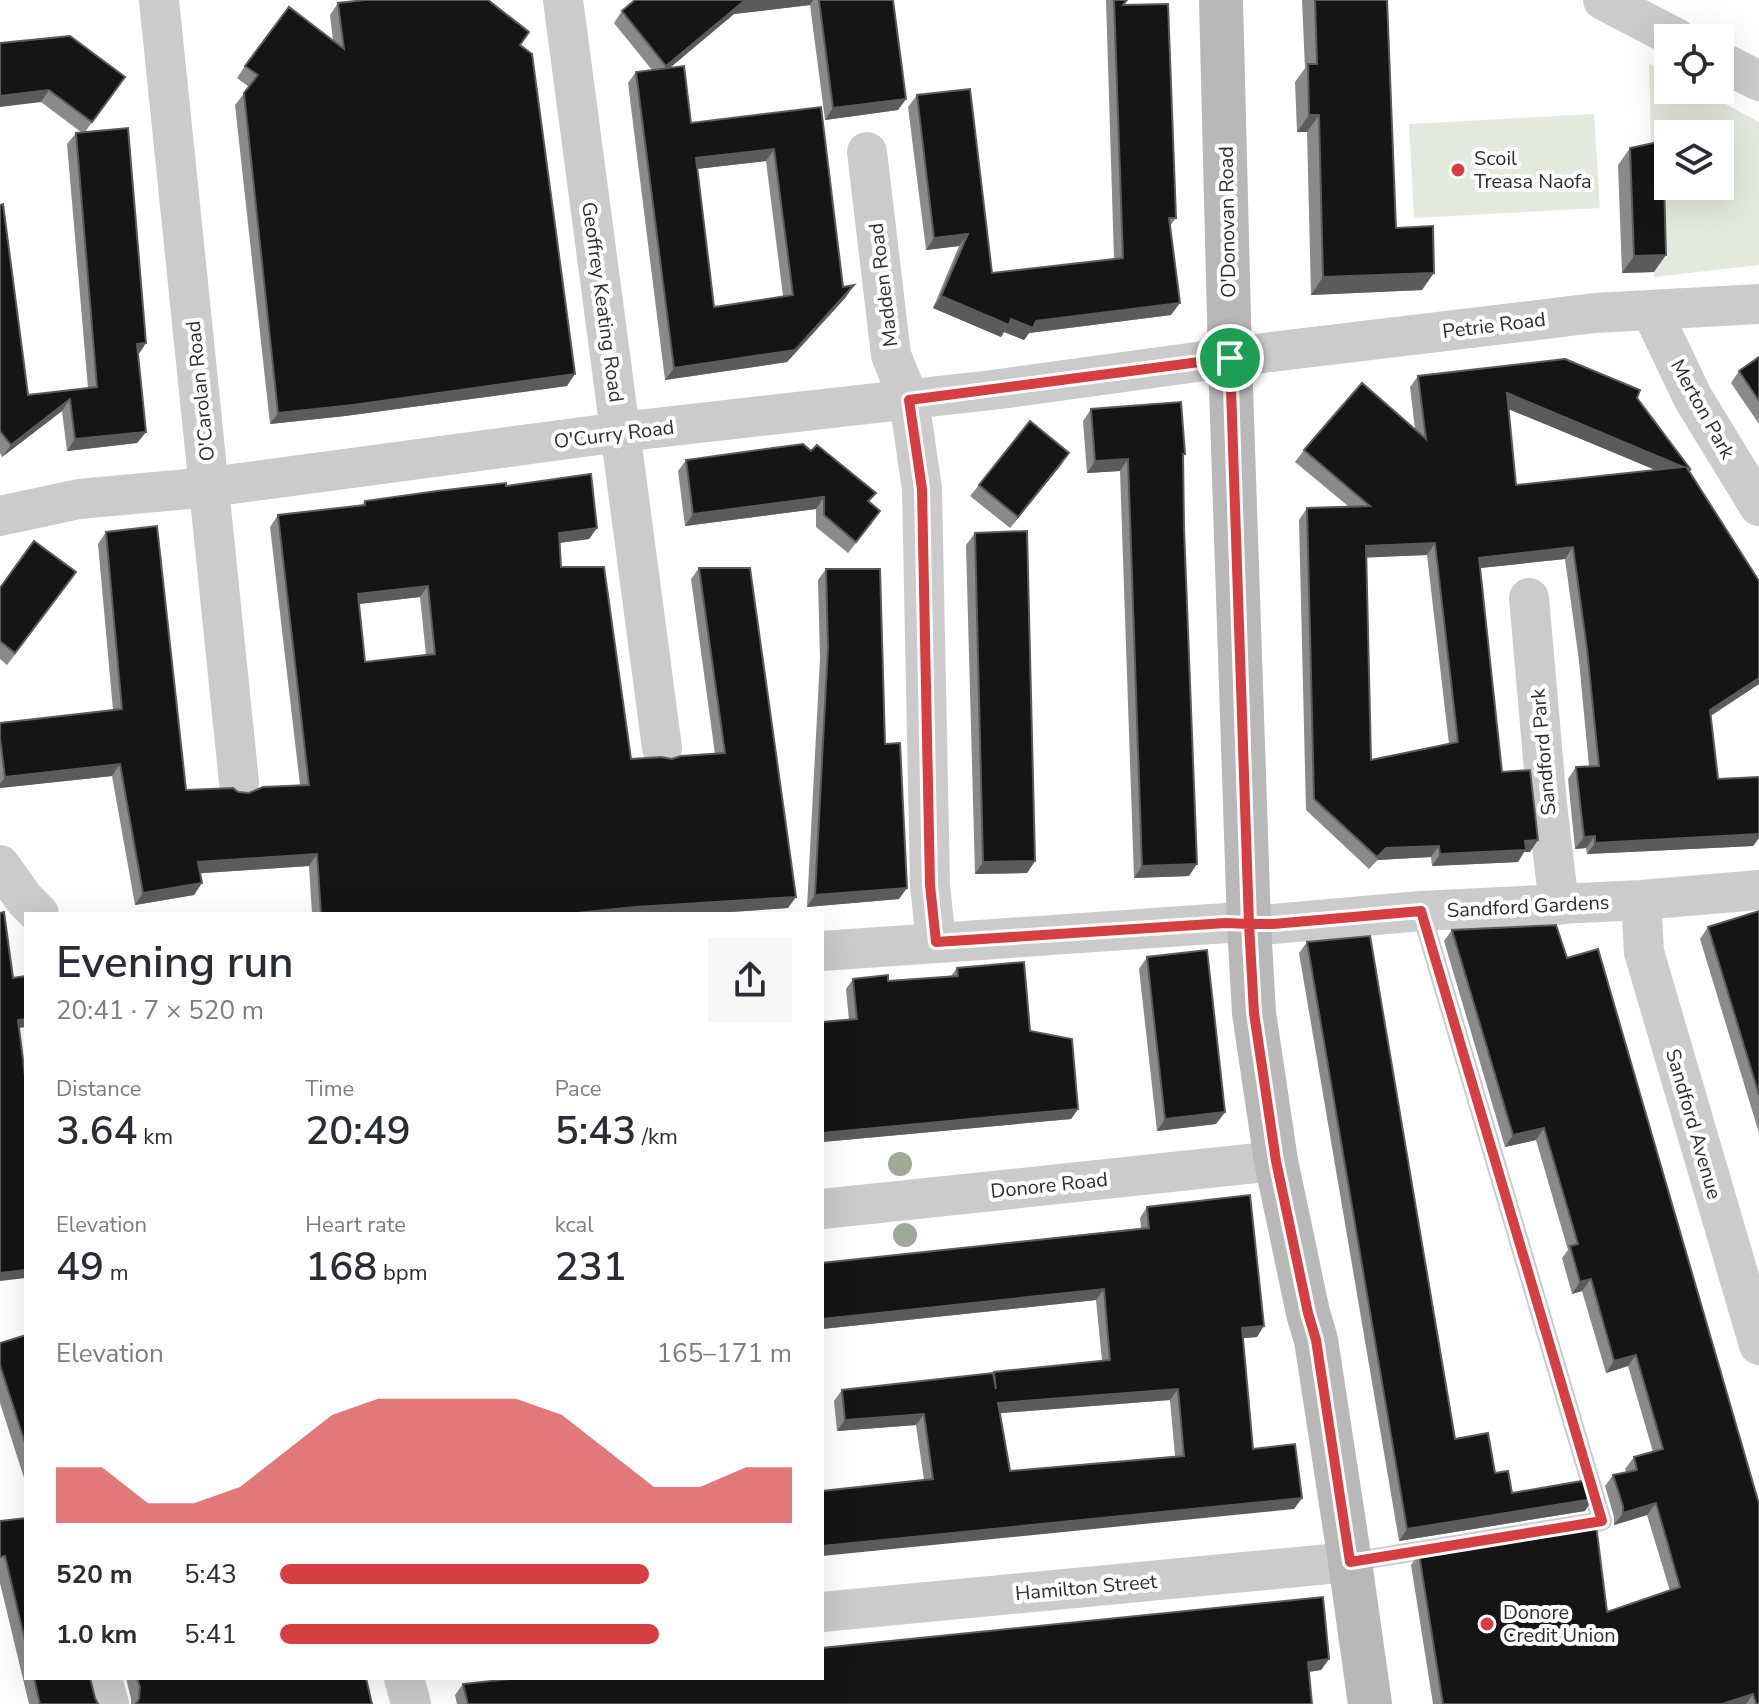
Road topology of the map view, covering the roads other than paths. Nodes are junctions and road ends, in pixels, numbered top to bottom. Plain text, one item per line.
1 (159, 0) edge
2 (563, 0) edge
3 (1221, 0) edge
4 (1603, 0) edge
5 (1654, 27) edge
6 (1734, 68) edge
7 (1759, 81) edge
8 (867, 152) dead end
9 (1759, 304) edge
10 (1651, 310) junction
11 (1230, 358) junction
12 (909, 400) junction
13 (620, 432) junction
14 (210, 487) junction
15 (1759, 506) edge
16 (0, 516) edge
17 (1529, 598) dead end
18 (662, 748) dead end
19 (239, 782) dead end
20 (0, 865) edge
21 (1759, 890) edge
22 (1641, 900) junction
23 (1559, 905) junction
24 (1421, 911) junction
25 (37, 912) edge
26 (1249, 924) junction
27 (936, 942) junction
28 (824, 951) edge
29 (1276, 1161) junction
30 (824, 1209) edge
31 (1759, 1345) edge
32 (1350, 1562) junction
33 (824, 1612) edge
34 (103, 1680) edge
35 (405, 1680) edge
36 (109, 1704) edge
37 (411, 1704) edge
38 (1370, 1704) edge

1 - 14 street, O'Carolan Road
2 - 13 street, Geoffrey Keating Road
3 - 11 street, O'Donovan Road
4 - 5 street
6 - 7 street
8 - 12 street, Madden Road
9 - 10 street, Petrie Road
10 - 11 street, Petrie Road
10 - 15 street, Merton Park
11 - 12 street, O'Curry Road
11 - 26 street, O'Donovan Road
12 - 13 street, O'Curry Road
12 - 27 street, Madden Road
13 - 14 street, O'Curry Road
13 - 18 street, Geoffrey Keating Road
14 - 16 street, O'Curry Road
14 - 19 street, O'Carolan Road
17 - 23 street, Sandford Park
20 - 25 street
21 - 22 street, Sandford Gardens
22 - 23 street, Sandford Gardens
22 - 31 street, Sandford Avenue
23 - 24 street, Sandford Gardens
24 - 26 street, Sandford Gardens
24 - 32 lane
26 - 27 street, Sandford Gardens
26 - 29 street, O'Donovan Road
27 - 28 street, Sandford Gardens
29 - 30 street, Donore Road
29 - 32 street, O'Donovan Road
32 - 33 street, Hamilton Street
32 - 38 street, O'Donovan Road
34 - 36 street
35 - 37 street

